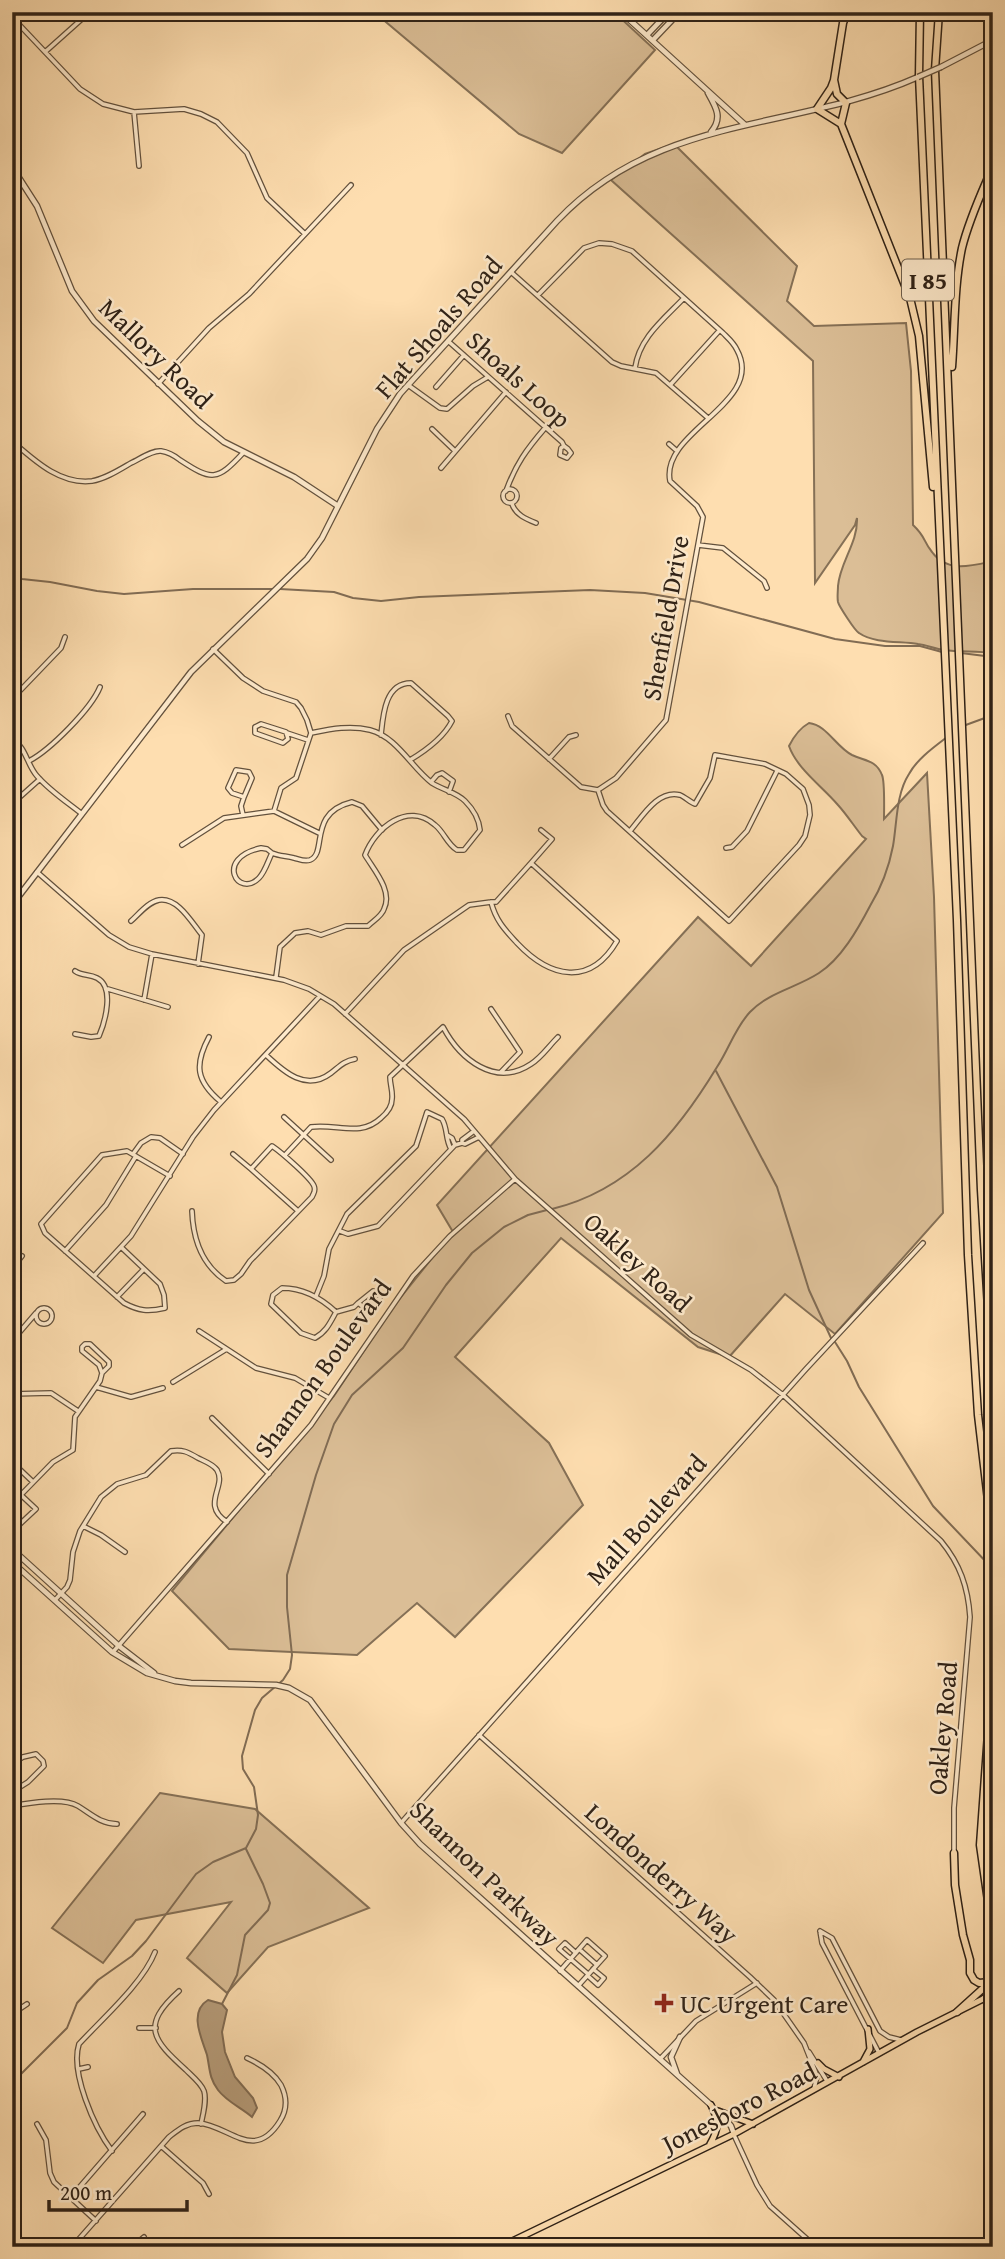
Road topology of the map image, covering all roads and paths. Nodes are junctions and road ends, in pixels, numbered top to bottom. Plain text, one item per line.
1 (621, 12) edge
2 (847, 12) edge
3 (920, 12) edge
4 (939, 12) edge
5 (673, 13) edge
6 (12, 17) edge
7 (83, 18) dead end
8 (647, 35) junction
9 (653, 40) junction
10 (993, 40) edge
11 (45, 52) junction
12 (834, 80) junction
13 (706, 89) junction
14 (846, 103) junction
15 (817, 109) junction
16 (134, 112) junction
17 (744, 124) junction
18 (841, 124) junction
19 (710, 133) junction
20 (139, 166) dead end
21 (993, 166) edge
22 (12, 167) edge
23 (351, 185) dead end
24 (305, 234) junction
25 (511, 272) junction
26 (538, 295) junction
27 (684, 298) junction
28 (719, 330) junction
29 (448, 341) junction
30 (464, 355) junction
31 (635, 368) junction
32 (489, 377) junction
33 (158, 384) junction
34 (671, 384) junction
35 (408, 385) junction
36 (436, 387) dead end
37 (506, 392) junction
38 (950, 397) junction
39 (709, 418) junction
40 (546, 428) junction
41 (432, 429) dead end
42 (12, 441) edge
43 (668, 444) dead end
44 (564, 446) dead end
45 (456, 451) junction
46 (677, 451) junction
47 (243, 453) junction
48 (441, 468) dead end
49 (506, 491) junction
50 (511, 503) junction
51 (338, 506) junction
52 (536, 523) dead end
53 (698, 545) junction
54 (940, 548) junction
55 (767, 588) dead end
56 (65, 637) dead end
57 (213, 649) junction
58 (100, 687) dead end
59 (12, 699) edge
60 (508, 716) dead end
61 (286, 732) junction
62 (311, 733) junction
63 (381, 735) junction
64 (576, 735) dead end
65 (12, 739) edge
66 (308, 740) junction
67 (549, 759) junction
68 (410, 760) junction
69 (29, 761) junction
70 (778, 770) junction
71 (40, 779) junction
72 (431, 782) junction
73 (598, 790) junction
74 (449, 792) junction
75 (244, 797) junction
76 (12, 804) edge
77 (274, 811) junction
78 (82, 814) junction
79 (243, 815) junction
80 (382, 830) junction
81 (541, 830) dead end
82 (630, 831) junction
83 (319, 834) junction
84 (182, 845) dead end
85 (726, 848) dead end
86 (272, 853) junction
87 (531, 863) junction
88 (37, 872) junction
89 (491, 902) junction
90 (12, 905) edge
91 (131, 921) dead end
92 (152, 954) junction
93 (198, 964) junction
94 (75, 971) dead end
95 (276, 978) junction
96 (108, 989) junction
97 (320, 996) junction
98 (144, 1000) junction
99 (167, 1007) dead end
100 (491, 1009) dead end
101 (345, 1013) junction
102 (75, 1034) dead end
103 (209, 1037) dead end
104 (558, 1037) dead end
105 (266, 1055) junction
106 (355, 1059) dead end
107 (401, 1065) junction
108 (499, 1073) junction
109 (221, 1102) junction
110 (284, 1117) dead end
111 (474, 1131) junction
112 (304, 1135) junction
113 (447, 1135) junction
114 (480, 1137) junction
115 (462, 1143) junction
116 (455, 1144) junction
117 (451, 1149) junction
118 (183, 1154) junction
119 (233, 1154) dead end
120 (134, 1155) junction
121 (285, 1156) junction
122 (331, 1160) dead end
123 (251, 1170) junction
124 (170, 1176) junction
125 (515, 1179) junction
126 (192, 1211) dead end
127 (298, 1211) junction
128 (340, 1231) junction
129 (923, 1243) dead end
130 (121, 1247) junction
131 (65, 1251) junction
132 (22, 1256) dead end
133 (12, 1269) edge
134 (143, 1269) junction
135 (94, 1276) junction
136 (316, 1296) junction
137 (117, 1297) junction
138 (358, 1303) junction
139 (335, 1312) junction
140 (36, 1313) junction
141 (198, 1331) dead end
142 (12, 1341) edge
143 (226, 1349) junction
144 (102, 1373) junction
145 (173, 1381) dead end
146 (96, 1387) junction
147 (163, 1388) dead end
148 (993, 1393) edge
149 (12, 1394) edge
150 (783, 1395) junction
151 (329, 1398) junction
152 (78, 1411) junction
153 (212, 1418) dead end
154 (12, 1462) edge
155 (269, 1474) junction
156 (33, 1482) junction
157 (21, 1495) junction
158 (12, 1504) edge
159 (12, 1517) edge
160 (227, 1522) junction
161 (83, 1526) junction
162 (991, 1533) edge
163 (993, 1543) edge
164 (12, 1549) edge
165 (125, 1552) dead end
166 (12, 1562) edge
167 (61, 1594) junction
168 (993, 1598) edge
169 (55, 1600) junction
170 (119, 1646) junction
171 (113, 1653) junction
172 (993, 1664) edge
173 (160, 1677) junction
174 (479, 1735) junction
175 (12, 1765) edge
176 (12, 1792) edge
177 (12, 1806) edge
178 (401, 1823) junction
179 (117, 1824) dead end
180 (954, 1853) joint
181 (993, 1936) edge
182 (577, 1951) junction
183 (155, 1952) dead end
184 (570, 1959) junction
185 (595, 1967) junction
186 (560, 1971) junction
187 (588, 1975) junction
188 (991, 1980) edge
189 (757, 1983) junction
190 (578, 1986) junction
191 (179, 1991) dead end
192 (993, 1994) edge
193 (984, 1999) junction
194 (993, 2001) edge
195 (27, 2004) dead end
196 (957, 2012) junction
197 (12, 2014) edge
198 (139, 2028) dead end
199 (156, 2028) junction
200 (868, 2029) junction
201 (680, 2037) junction
202 (903, 2040) junction
203 (808, 2050) junction
204 (879, 2053) junction
205 (247, 2058) dead end
206 (660, 2060) junction
207 (818, 2063) junction
208 (863, 2063) junction
209 (88, 2067) dead end
210 (79, 2069) junction
211 (677, 2075) junction
212 (839, 2077) junction
213 (828, 2083) junction
214 (814, 2091) junction
215 (711, 2105) junction
216 (718, 2111) junction
217 (143, 2114) dead end
218 (37, 2124) dead end
219 (201, 2124) junction
220 (752, 2124) junction
221 (734, 2134) junction
222 (161, 2146) junction
223 (709, 2146) junction
224 (112, 2151) junction
225 (209, 2194) dead end
226 (71, 2197) junction
227 (96, 2221) junction
228 (144, 2237) dead end
229 (72, 2247) edge
230 (132, 2247) edge
231 (500, 2247) edge
232 (816, 2247) edge

1 - 8 street
2 - 12 highway
3 - 54 highway, I 85
4 - 38 highway, I 85
5 - 8 street
5 - 9 street
6 - 11 street
7 - 11 street
8 - 9 street
9 - 13 street
10 - 14 street, Flat Shoals Road, bridge
11 - 16 street
12 - 14 highway
12 - 15 highway
13 - 17 street
13 - 19 street
14 - 15 street, Flat Shoals Road
14 - 18 highway
15 - 17 street, Flat Shoals Road
15 - 18 highway
16 - 20 street
16 - 24 street
17 - 19 street, Flat Shoals Road
18 - 54 highway
19 - 25 street, Flat Shoals Road
21 - 38 highway
22 - 33 street, Mallory Road
23 - 24 street
24 - 33 street
25 - 26 street
25 - 29 street, Flat Shoals Road
26 - 27 street
26 - 31 street
27 - 28 street
27 - 31 street
28 - 34 street
28 - 39 street
29 - 30 street, Shoals Loop
29 - 35 street, Flat Shoals Road
30 - 32 street, Shoals Loop
30 - 36 street
31 - 34 street
32 - 35 street
32 - 37 street, Shoals Loop
33 - 47 street, Mallory Road
34 - 39 street
35 - 51 street, Flat Shoals Road
37 - 40 street, Shoals Loop
37 - 45 street
38 - 148 highway, I 85
39 - 46 street
40 - 44 street, Shoals Loop
40 - 49 street
41 - 45 street
42 - 47 street
43 - 46 street
45 - 48 street
46 - 53 street, Shenfield Drive
47 - 51 street, Mallory Road
49 - 50 street
49 - 50 street
50 - 52 street
51 - 57 street, Flat Shoals Road
53 - 55 street
53 - 73 street, Shenfield Drive
54 - 162 highway, I 85
56 - 59 street
57 - 62 street
57 - 78 street, Flat Shoals Road
58 - 69 street
60 - 67 street
61 - 61 street
61 - 66 street
62 - 63 street
62 - 66 street
63 - 68 street
63 - 68 street
64 - 67 street
65 - 69 street
66 - 77 street
67 - 73 street
68 - 72 street
69 - 71 street
70 - 82 street
70 - 82 street
70 - 85 street
71 - 76 street
71 - 78 street
72 - 74 street
72 - 74 street
73 - 82 street
74 - 80 street
75 - 75 street
75 - 79 street
77 - 79 street
77 - 83 street
78 - 88 street, Flat Shoals Road
79 - 84 street
80 - 83 street
80 - 95 street
81 - 87 street
83 - 86 street
86 - 86 street
87 - 89 street
87 - 89 street
88 - 90 street, Flat Shoals Road
88 - 92 street, Oakley Road
89 - 101 street
91 - 93 street
92 - 93 street, Oakley Road
92 - 98 street
93 - 95 street, Oakley Road
94 - 96 street
95 - 97 street, Oakley Road
96 - 98 street
96 - 102 street
97 - 101 street, Oakley Road
97 - 105 street
98 - 99 street
100 - 108 street
101 - 107 street, Oakley Road
103 - 109 street
104 - 108 street
105 - 106 street
105 - 109 street
107 - 108 street
107 - 111 street, Oakley Road
107 - 112 street
109 - 118 street
110 - 112 street
111 - 114 street, Oakley Road
111 - 115 street
112 - 121 street
112 - 122 street
113 - 116 street
113 - 117 street
113 - 128 street
114 - 115 street
114 - 125 street, Oakley Road
115 - 116 street
116 - 117 street
117 - 128 street
118 - 120 street
118 - 124 street
119 - 123 street
120 - 124 street
120 - 131 street
120 - 131 street
121 - 123 street
121 - 127 street
123 - 127 street
124 - 130 street
125 - 150 street, Oakley Road
125 - 151 street, Shannon Boulevard
126 - 127 street
128 - 136 street
129 - 150 street, Mall Boulevard
130 - 134 street
130 - 135 street
131 - 135 street
132 - 133 street
134 - 137 street
134 - 137 street
135 - 137 street
136 - 139 street
136 - 139 street
138 - 138 street
138 - 139 street
140 - 140 street
140 - 142 street
141 - 143 street
143 - 145 street
143 - 151 street
144 - 144 street
144 - 146 street
146 - 147 street
146 - 152 street
149 - 152 street
150 - 174 street, Mall Boulevard
150 - 180 street, Oakley Road
151 - 155 street, Shannon Boulevard
152 - 156 street
153 - 155 street
154 - 156 street
155 - 160 street, Shannon Boulevard
156 - 157 street
157 - 158 street
157 - 159 street
160 - 161 street
160 - 170 street, Shannon Boulevard
161 - 165 street
161 - 167 street
162 - 163 highway, I 85
162 - 168 highway
164 - 167 street, Shannon Parkway
166 - 169 street, Shannon Parkway
167 - 169 street
167 - 170 street, Shannon Parkway
169 - 171 street, Shannon Parkway
170 - 171 street, Shannon Boulevard
170 - 173 street, Shannon Parkway
171 - 173 street, Shannon Parkway
172 - 181 highway
173 - 178 street, Shannon Parkway
174 - 178 street, Mall Boulevard
174 - 189 street, Londonderry Way
175 - 176 street
177 - 179 street
178 - 186 street, Shannon Parkway
180 - 188 highway
182 - 184 street
182 - 184 street
182 - 185 street
182 - 185 street
183 - 210 street
184 - 186 street
184 - 187 street
185 - 187 street
185 - 187 street
186 - 190 street, Shannon Parkway
187 - 190 street
188 - 196 highway
189 - 201 street
189 - 203 street, Londonderry Way
190 - 206 street, Shannon Parkway
191 - 199 street
192 - 193 main road, Jonesboro Road
193 - 194 highway
193 - 196 main road, Jonesboro Road
195 - 197 street
196 - 202 main road, Jonesboro Road
198 - 199 street
199 - 219 street
200 - 202 street
200 - 204 street
200 - 208 main road
201 - 206 street
201 - 211 street
202 - 204 main road, Jonesboro Road
203 - 207 street, Londonderry Way
203 - 214 street, Londonderry Way
204 - 208 main road, Jonesboro Road
205 - 219 street
206 - 211 street, Shannon Parkway
207 - 212 main road
207 - 213 street, Londonderry Way
208 - 212 main road, Jonesboro Road
209 - 210 street
210 - 224 street
211 - 215 street, Shannon Parkway
212 - 213 main road, Jonesboro Road
213 - 214 main road, Jonesboro Road
214 - 220 main road, Jonesboro Road
215 - 216 street, Shannon Parkway
215 - 223 main road
216 - 220 main road
216 - 221 street, Shannon Parkway
217 - 224 street
218 - 226 street
219 - 222 street
220 - 221 main road, Jonesboro Road
221 - 223 main road, Jonesboro Road
221 - 232 street
222 - 225 street
222 - 227 street
223 - 231 main road, Jonesboro Road
224 - 226 street
226 - 227 street
227 - 229 street
228 - 230 street

